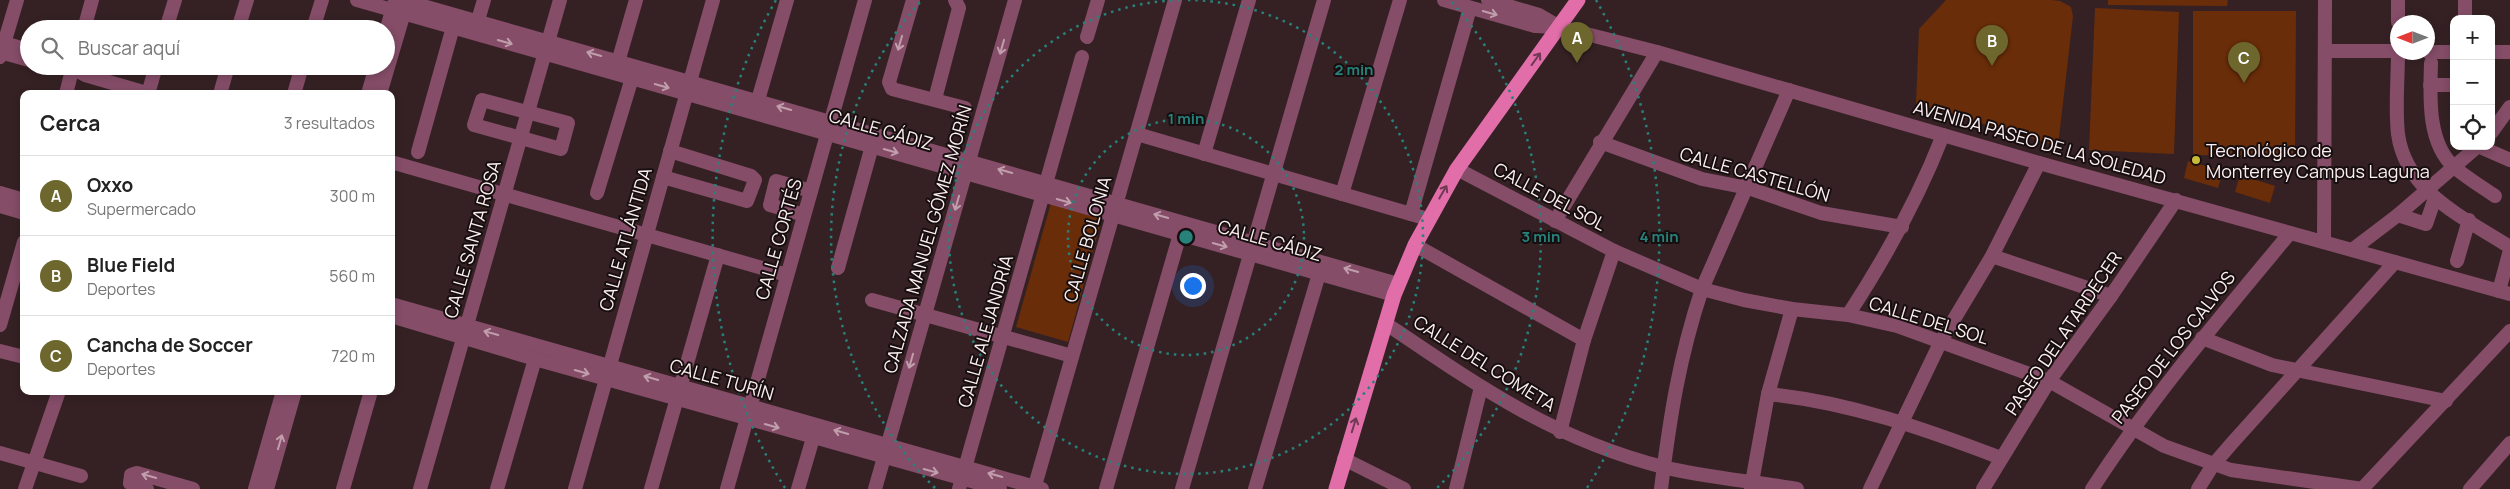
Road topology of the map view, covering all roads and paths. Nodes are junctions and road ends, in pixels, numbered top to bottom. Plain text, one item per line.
1 (17, 0) edge
2 (92, 0) edge
3 (175, 0) edge
4 (247, 0) edge
5 (322, 0) edge
6 (357, 0) edge
7 (484, 0) edge
8 (560, 0) edge
9 (636, 0) edge
10 (713, 0) edge
11 (787, 0) edge
12 (865, 0) edge
13 (913, 0) edge
14 (955, 0) edge
15 (1015, 0) edge
16 (1098, 0) edge
17 (1175, 0) edge
18 (1249, 0) edge
19 (1324, 0) edge
20 (1400, 0) edge
21 (1444, 0) edge
22 (1488, 0) edge
23 (1578, 0) edge
24 (2325, 0) edge
25 (2398, 0) edge
26 (2465, 0) edge
27 (401, 4) edge
28 (1470, 8) junction
29 (2398, 15) edge
30 (2465, 15) edge
31 (86, 20) edge
32 (169, 20) edge
33 (241, 20) edge
34 (316, 20) edge
35 (392, 20) edge
36 (453, 27) junction
37 (476, 27) junction
38 (1559, 27) junction
39 (395, 30) edge
40 (1087, 37) dead end
41 (546, 47) junction
42 (1, 49) edge
43 (20, 50) edge
44 (2325, 51) junction
45 (1656, 52) junction
46 (2390, 52) edge
47 (2495, 52) edge
48 (2510, 52) edge
49 (2450, 53) edge
50 (20, 56) edge
51 (1082, 57) dead end
52 (2435, 57) edge
53 (2398, 60) edge
54 (2429, 60) edge
55 (616, 67) junction
56 (70, 75) edge
57 (85, 75) edge
58 (154, 75) edge
59 (225, 75) edge
60 (299, 75) edge
61 (373, 75) edge
62 (384, 75) edge
63 (632, 78) junction
64 (2430, 85) junction
65 (2450, 85) edge
66 (688, 87) junction
67 (67, 90) edge
68 (136, 90) edge
69 (150, 90) edge
70 (221, 90) edge
71 (295, 90) edge
72 (369, 90) edge
73 (381, 90) edge
74 (1789, 90) junction
75 (936, 99) junction
76 (756, 106) junction
77 (2510, 107) edge
78 (965, 108) dead end
79 (528, 112) junction
80 (2495, 125) edge
81 (829, 127) junction
82 (1136, 134) junction
83 (1943, 135) junction
84 (520, 138) junction
85 (1600, 142) junction
86 (872, 146) junction
87 (2473, 150) edge
88 (2487, 150) edge
89 (670, 151) junction
90 (418, 152) dead end
91 (1204, 154) junction
92 (2510, 160) edge
93 (395, 163) edge
94 (2039, 163) junction
95 (967, 166) junction
96 (2454, 167) junction
97 (1457, 169) junction
98 (1273, 174) junction
99 (663, 177) junction
100 (1748, 188) junction
101 (1044, 189) junction
102 (811, 191) junction
103 (597, 193) dead end
104 (0, 194) edge
105 (1342, 194) junction
106 (504, 195) junction
107 (2431, 195) junction
108 (2495, 196) dead end
109 (20, 199) edge
110 (2176, 200) junction
111 (0, 206) edge
112 (1115, 209) junction
113 (20, 212) edge
114 (1411, 214) junction
115 (804, 215) junction
116 (2398, 215) junction
117 (1428, 219) junction
118 (2468, 220) junction
119 (1555, 222) junction
120 (1902, 227) junction
121 (2290, 233) junction
122 (1180, 234) junction
123 (646, 235) junction
124 (2324, 242) junction
125 (1415, 245) junction
126 (1252, 248) junction
127 (2510, 249) edge
128 (2352, 250) junction
129 (1614, 251) junction
130 (718, 255) junction
131 (20, 256) edge
132 (1992, 256) junction
133 (2457, 260) dead end
134 (2395, 262) junction
135 (838, 268) dead end
136 (1319, 274) junction
137 (787, 275) junction
138 (1396, 289) junction
139 (1702, 289) junction
140 (2504, 293) edge
141 (2112, 296) junction
142 (872, 300) dead end
143 (1792, 309) junction
144 (924, 314) junction
145 (1848, 314) junction
146 (395, 316) edge
147 (1386, 323) junction
148 (0, 324) edge
149 (2510, 331) edge
150 (465, 332) junction
151 (1003, 336) junction
152 (2202, 338) junction
153 (1584, 340) junction
154 (1941, 342) junction
155 (0, 351) edge
156 (20, 356) edge
157 (1072, 356) junction
158 (535, 359) junction
159 (2298, 371) junction
160 (607, 372) junction
161 (2049, 381) junction
162 (1481, 387) junction
163 (677, 393) junction
164 (1768, 394) junction
165 (57, 395) edge
166 (282, 395) edge
167 (294, 395) edge
168 (370, 395) edge
169 (2446, 401) junction
170 (749, 413) junction
171 (1901, 424) junction
172 (2131, 429) junction
173 (1560, 432) junction
174 (813, 438) junction
175 (2509, 446) edge
176 (886, 452) junction
177 (0, 453) edge
178 (2001, 458) junction
179 (1344, 459) junction
180 (32, 462) junction
181 (2213, 465) junction
182 (1664, 467) junction
183 (81, 476) dead end
184 (962, 478) edge
185 (1752, 485) edge
186 (1037, 488) edge
187 (25, 489) edge
188 (147, 489) edge
189 (193, 489) edge
190 (255, 489) edge
191 (267, 489) edge
192 (343, 489) edge
193 (420, 489) edge
194 (498, 489) edge
195 (575, 489) edge
196 (651, 489) edge
197 (727, 489) edge
198 (798, 489) edge
199 (875, 489) edge
200 (1000, 489) edge
201 (1106, 489) edge
202 (1182, 489) edge
203 (1256, 489) edge
204 (1336, 489) edge
205 (1404, 489) edge
206 (1456, 489) edge
207 (1661, 489) edge
208 (1797, 489) edge
209 (1870, 489) edge
210 (1983, 489) edge
211 (2092, 489) edge
212 (2198, 489) edge
213 (2363, 489) edge
214 (2470, 489) edge

1 - 42 street
2 - 31 street
3 - 32 street
4 - 33 street
5 - 34 street
6 - 27 street, CALLE CÁDIZ
7 - 37 street
8 - 41 street, CALLE SANTA ROSA
9 - 55 street
10 - 66 street, CALLE ATLÁNTIDA
11 - 76 street
12 - 81 street, CALLE CORTÉS
13 -> 75 street
14 - 75 street
15 -> 95 street, CALZADA MANUEL GÓMEZ MORÍN
16 - 40 street
17 - 82 street, CALLE BOLONIA
18 - 91 street
19 - 98 street
20 - 105 street
21 - 28 street, AVENIDA PASEO DE LA SOLEDAD
22 - 38 street, AVENIDA PASEO DE LA SOLEDAD
23 - 38 main road
24 - 44 street
25 - 29 street
26 - 30 street
27 - 35 street
27 - 36 street, CALLE CÁDIZ
27 - 37 street, CALLE CÁDIZ
27 - 39 street
28 -> 38 street, AVENIDA PASEO DE LA SOLEDAD
28 - 114 street
36 - 37 street, CALLE CÁDIZ
36 - 90 street
37 - 41 street, CALLE CÁDIZ
38 - 45 street, AVENIDA PASEO DE LA SOLEDAD
97 -> 38 main road
41 - 55 street, CALLE CÁDIZ
41 - 79 street, CALLE SANTA ROSA
42 - 43 street
42 - 50 street
44 - 46 street
44 - 124 street
45 - 74 street, AVENIDA PASEO DE LA SOLEDAD
45 - 85 street
47 - 48 street
49 - 52 street
51 - 101 street, CALLE ALEJANDRÍA
53 - 107 street
54 - 64 street
55 - 63 street, CALLE CÁDIZ
55 - 66 street, CALLE CÁDIZ
56 - 67 street
57 - 68 street
58 - 69 street
59 - 70 street
60 - 71 street
61 - 72 street
62 - 73 street
63 -> 66 street, CALLE CÁDIZ
63 - 103 street
64 - 65 street
64 - 96 street
66 - 76 street, CALLE CÁDIZ
66 - 89 street, CALLE ATLÁNTIDA
74 - 83 street, AVENIDA PASEO DE LA SOLEDAD
74 - 100 street
75 - 78 street
76 - 81 street, CALLE CÁDIZ
77 - 80 street
79 - 84 street, CALLE SANTA ROSA
79 - 84 street
79 - 84 street
81 - 86 street, CALLE CÁDIZ
81 - 95 street, CALLE CÁDIZ
81 - 102 street, CALLE CORTÉS
82 - 91 street
82 - 112 street, CALLE BOLONIA
83 - 94 street, AVENIDA PASEO DE LA SOLEDAD
83 - 120 street
84 - 106 street, CALLE SANTA ROSA
85 - 100 street, CALLE CASTELLÓN
85 - 119 street
86 -> 95 street, CALLE CÁDIZ
86 - 135 street
87 - 96 street
88 - 92 street
89 - 99 street, CALLE ATLÁNTIDA
89 - 99 street
91 - 98 street
93 - 106 street
94 - 110 street, AVENIDA PASEO DE LA SOLEDAD
94 - 132 street
95 - 101 street, CALLE CÁDIZ
95 -> 144 street, CALZADA MANUEL GÓMEZ MORÍN
96 - 107 street
96 - 108 street
117 -> 97 main road
97 - 119 street, CALLE DEL SOL
98 - 105 street
98 - 126 street
99 - 123 street, CALLE ATLÁNTIDA
100 - 120 street, CALLE CASTELLÓN
100 - 139 street
101 - 112 street, CALLE CÁDIZ
101 - 151 street, CALLE ALEJANDRÍA
102 - 115 street, CALLE CORTÉS
102 - 115 street
104 - 109 street
105 - 114 street
106 - 123 street
106 - 150 street, CALLE SANTA ROSA
107 - 116 street
107 - 116 street
107 - 118 street
110 - 121 street, AVENIDA PASEO DE LA SOLEDAD
110 - 141 street, PASEO DEL ATARDECER
111 - 113 street
112 - 122 street, CALLE CÁDIZ
126 -> 112 street, CALLE CÁDIZ
112 - 157 street, CALLE BOLONIA
114 - 117 street
115 - 137 street, CALLE CORTÉS
116 - 128 street
117 - 125 main road
118 - 127 street
118 - 133 street
119 - 129 street, CALLE DEL SOL
120 - 145 street
121 - 124 street, AVENIDA PASEO DE LA SOLEDAD
121 - 152 street, PASEO DE LOS CALVOS
122 -> 126 street, CALLE CÁDIZ
122 - 201 street
123 - 130 street
123 - 160 street, CALLE ATLÁNTIDA
124 - 128 street, AVENIDA PASEO DE LA SOLEDAD
125 - 138 main road
125 - 153 street
126 - 136 street, CALLE CÁDIZ
138 -> 126 street, CALLE CÁDIZ
126 - 202 street
127 - 140 street
128 - 134 street, AVENIDA PASEO DE LA SOLEDAD
129 - 139 street, CALLE DEL SOL
129 - 153 street
130 - 137 street
130 - 163 street
131 - 148 street
132 - 141 street
132 - 154 street
134 - 140 street, AVENIDA PASEO DE LA SOLEDAD
134 - 159 street
136 - 138 street, CALLE CÁDIZ
136 - 203 street
137 - 170 street, CALLE CORTÉS
138 - 147 main road
139 - 143 street, CALLE DEL SOL
139 - 182 street
141 - 161 street, PASEO DEL ATARDECER
142 - 144 street
143 - 145 street, CALLE DEL SOL
143 - 164 street
144 - 151 street
144 -> 176 street, CALZADA MANUEL GÓMEZ MORÍN
145 - 154 street, CALLE DEL SOL
146 - 150 street, CALLE TURÍN
147 - 162 street, CALLE DEL COMETA
179 -> 147 main road
149 - 169 street
150 - 158 street, CALLE TURÍN
160 -> 150 street, CALLE TURÍN
150 - 193 street, CALLE SANTA ROSA
151 - 157 street
151 - 184 street, CALLE ALEJANDRÍA
152 - 159 street
152 - 172 street, PASEO DE LOS CALVOS
153 - 173 street
154 - 161 street, CALLE DEL SOL
154 - 171 street
155 - 156 street
157 - 186 street, CALLE BOLONIA
158 -> 160 street, CALLE TURÍN
158 - 194 street
159 - 169 street
159 - 181 street
160 - 163 street, CALLE TURÍN
160 - 195 street, CALLE ATLÁNTIDA
161 - 172 street, CALLE DEL SOL
161 - 178 street, PASEO DEL ATARDECER
162 - 173 street, CALLE DEL COMETA
162 - 206 street
163 - 170 street, CALLE TURÍN
163 - 196 street
164 - 171 street
164 - 185 street
165 - 180 street
166 - 190 street
191 -> 167 street
168 - 192 street
169 - 213 street
170 -> 174 street, CALLE TURÍN
176 -> 170 street, CALLE TURÍN
170 - 197 street, CALLE CORTÉS
171 - 178 street
171 - 209 street
172 - 181 street, CALLE DEL SOL
172 - 211 street, PASEO DE LOS CALVOS
173 - 182 street, CALLE DEL COMETA
174 - 176 street, CALLE TURÍN
174 - 198 street
175 - 214 street
176 - 184 street, CALLE TURÍN
176 - 199 street, CALZADA MANUEL GÓMEZ MORÍN
177 - 180 street
178 - 210 street, PASEO DEL ATARDECER
179 - 204 main road
179 - 205 street
180 - 183 street
180 - 187 street
181 - 212 street
181 - 213 street, CALLE DEL SOL
182 - 185 street, CALLE DEL COMETA
182 - 207 street
186 -> 184 street, CALLE TURÍN
184 - 200 street, CALLE TURÍN
185 - 208 street, CALLE DEL COMETA
189 -> 188 street

